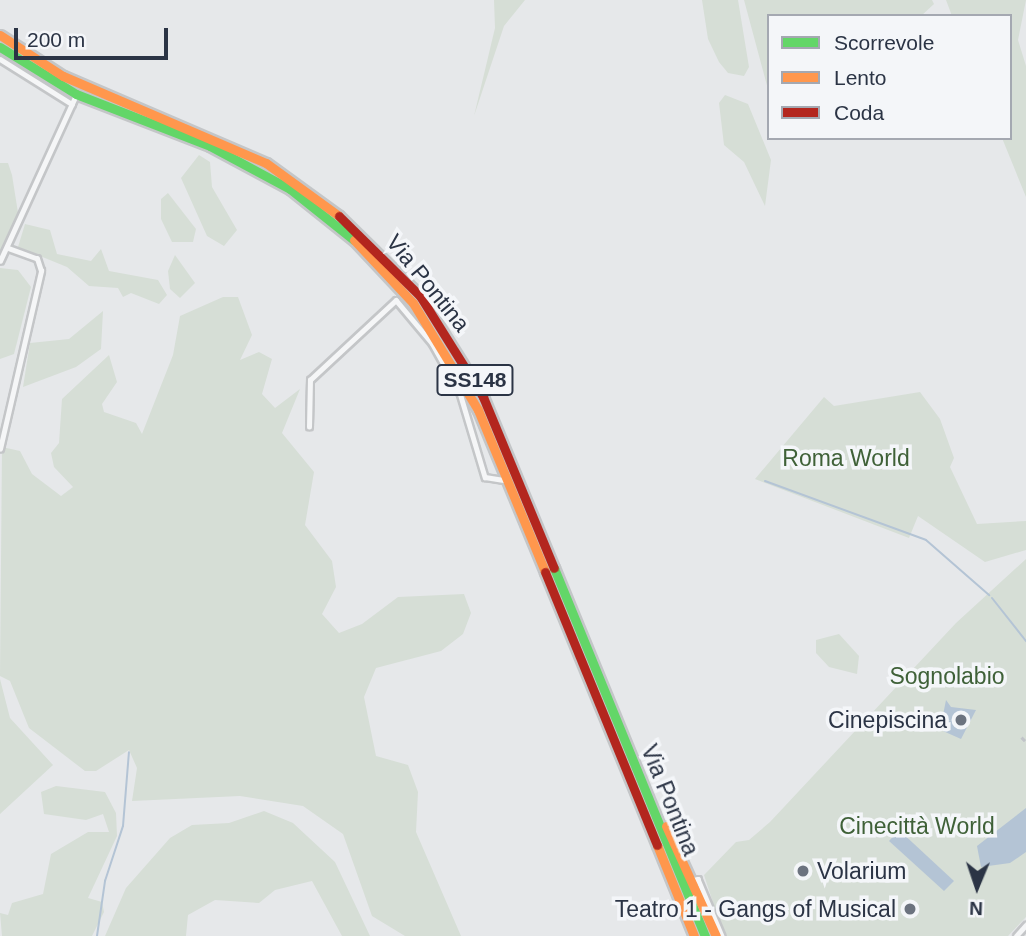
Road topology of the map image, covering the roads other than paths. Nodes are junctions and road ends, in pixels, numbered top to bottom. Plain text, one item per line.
1 (0, 35) edge
2 (0, 47) edge
3 (0, 60) edge
4 (74, 99) junction
5 (10, 249) junction
6 (0, 261) edge
7 (309, 427) dead end
8 (0, 449) edge
9 (506, 480) junction
10 (623, 736) junction
11 (692, 880) junction
12 (1026, 925) edge
13 (694, 936) edge
14 (705, 936) edge
15 (716, 936) edge
16 (722, 936) edge
17 (1016, 936) edge

1 - 10 highway, Via Pontina / SS148
2 - 4 highway, Via Pontina / SS148
3 - 4 street, Via Pontina
4 - 5 street
4 - 9 highway, Via Pontina / SS148
5 - 6 street
5 - 8 street
7 - 9 street
9 - 13 highway, Via Pontina / SS148
10 - 11 highway
10 - 14 highway, Via Pontina / SS148
11 - 15 highway
11 - 16 street
12 - 17 street

